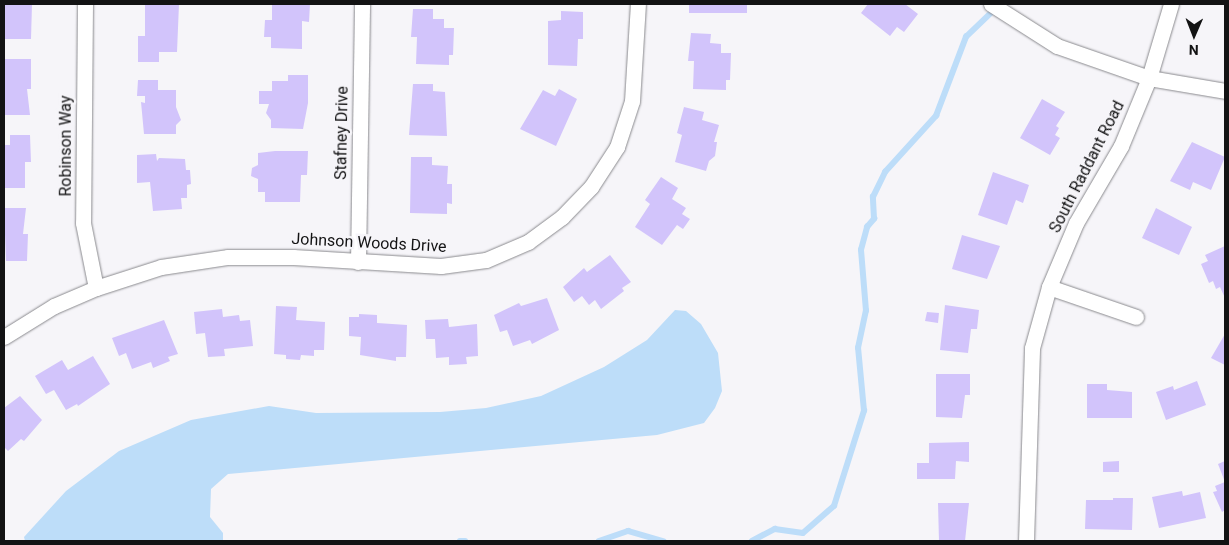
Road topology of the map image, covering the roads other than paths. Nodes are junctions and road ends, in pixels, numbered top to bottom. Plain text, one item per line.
1 (85, 4) edge
2 (362, 4) edge
3 (638, 4) edge
4 (991, 4) edge
5 (1171, 4) edge
6 (1149, 78) junction
7 (1225, 91) edge
8 (358, 262) junction
9 (1049, 287) junction
10 (96, 288) junction
11 (1136, 317) dead end
12 (4, 337) edge
13 (1026, 541) edge

1 - 10 street, Robinson Way
2 - 8 street, Stafney Drive
3 - 8 street, Johnson Woods Drive
4 - 6 street
5 - 6 street, South Raddant Road
6 - 7 street
6 - 9 street, South Raddant Road
8 - 10 street, Johnson Woods Drive
9 - 11 street
9 - 13 street, South Raddant Road
10 - 12 street, Johnson Woods Drive

